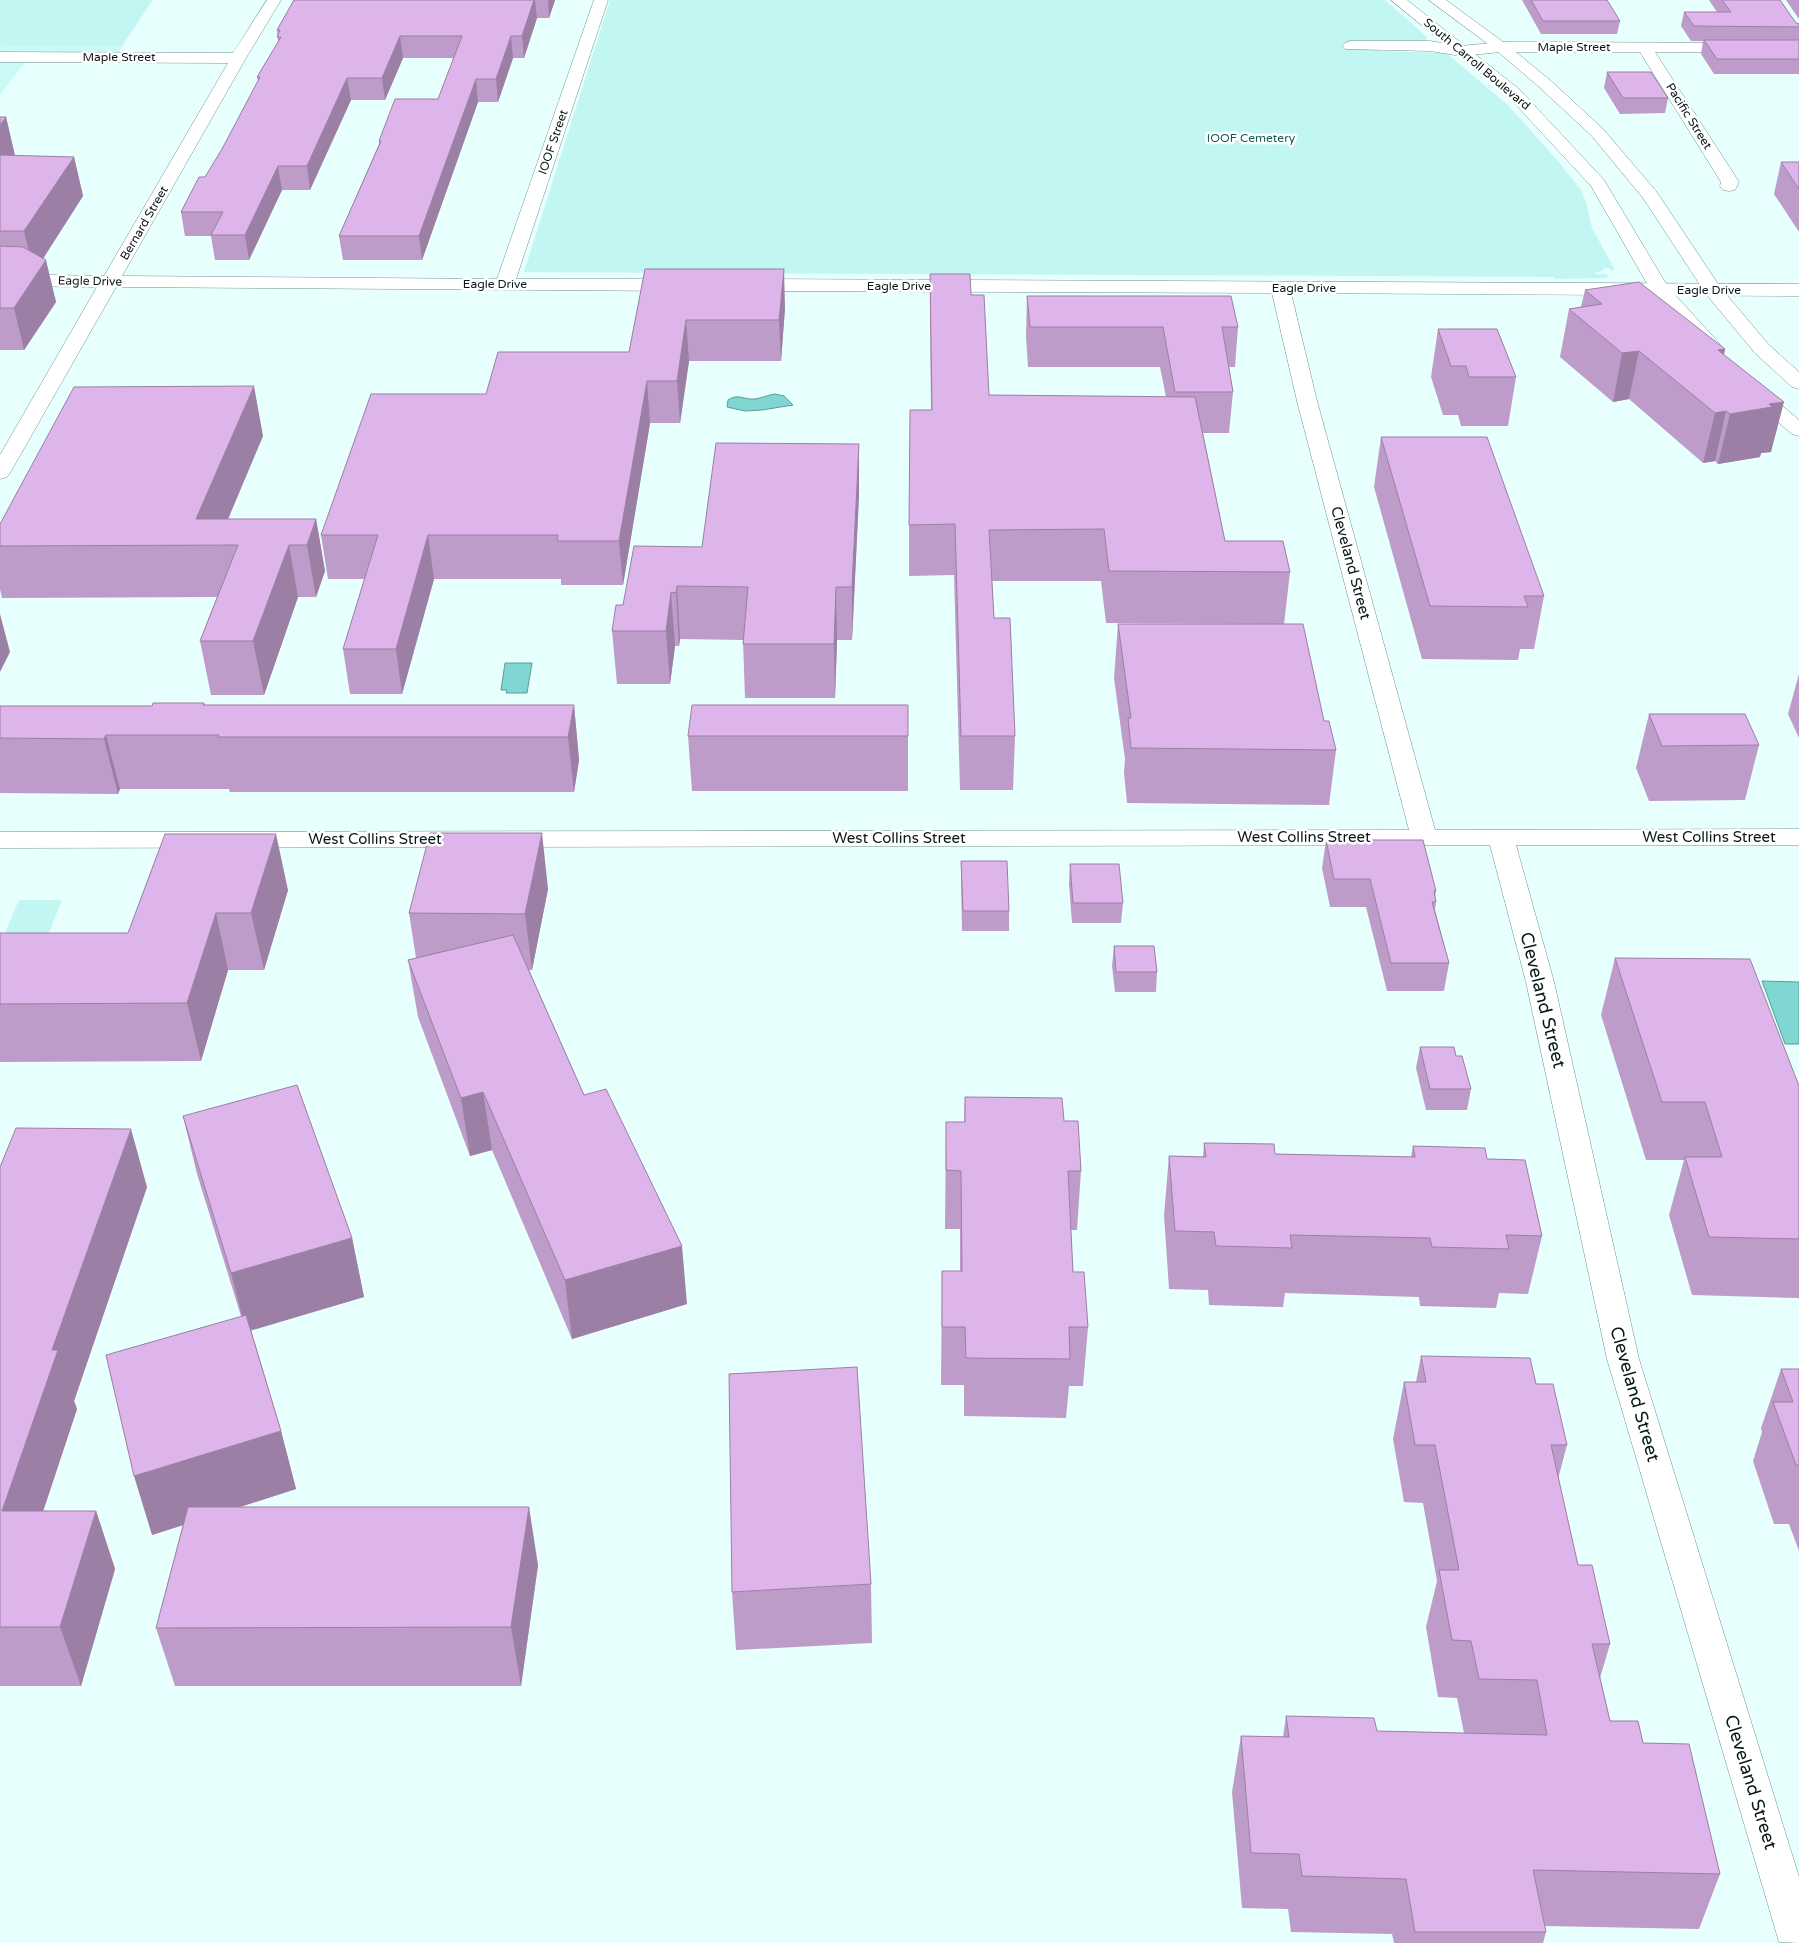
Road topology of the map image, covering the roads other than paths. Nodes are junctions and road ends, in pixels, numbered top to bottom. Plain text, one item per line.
1 (274, 0) edge
2 (601, 0) edge
3 (1398, 0) edge
4 (1436, 0) edge
5 (1350, 46) dead end
6 (1501, 47) junction
7 (1645, 48) junction
8 (1799, 48) edge
9 (1461, 51) junction
10 (0, 56) edge
11 (238, 58) junction
12 (1729, 186) dead end
13 (0, 280) edge
14 (110, 282) junction
15 (505, 284) junction
16 (698, 285) edge
17 (726, 285) edge
18 (1280, 288) junction
19 (1660, 290) junction
20 (1713, 290) junction
21 (1799, 290) edge
22 (1799, 383) edge
23 (1799, 430) edge
24 (0, 473) edge
25 (1424, 837) junction
26 (1501, 837) junction
27 (1799, 837) edge
28 (0, 840) edge
29 (1799, 1942) edge

1 - 11 street, Bernard Street
2 - 15 street, IOOF Street
3 - 9 street, South Carroll Boulevard
4 - 6 street, South Carroll Boulevard
5 - 9 street, Maple Street
6 - 7 street, Maple Street
6 - 9 street, Maple Street
6 - 20 street, South Carroll Boulevard
7 - 8 street, Maple Street
7 - 12 street, Pacific Street
9 - 19 street, South Carroll Boulevard
10 - 11 street, Maple Street
11 - 14 street, Bernard Street
13 - 14 street, Eagle Drive
14 - 15 street, Eagle Drive
14 - 24 street, Bernard Street
15 - 16 street, Eagle Drive
17 - 18 street, Eagle Drive
18 - 19 street, Eagle Drive
18 - 25 street, Cleveland Street
19 - 20 street, Eagle Drive
19 - 23 street, South Carroll Boulevard
20 - 21 street, Eagle Drive
20 - 22 street, South Carroll Boulevard
25 - 26 street, West Collins Street
25 - 28 street, West Collins Street
26 - 27 street, West Collins Street
26 - 29 street, Cleveland Street

